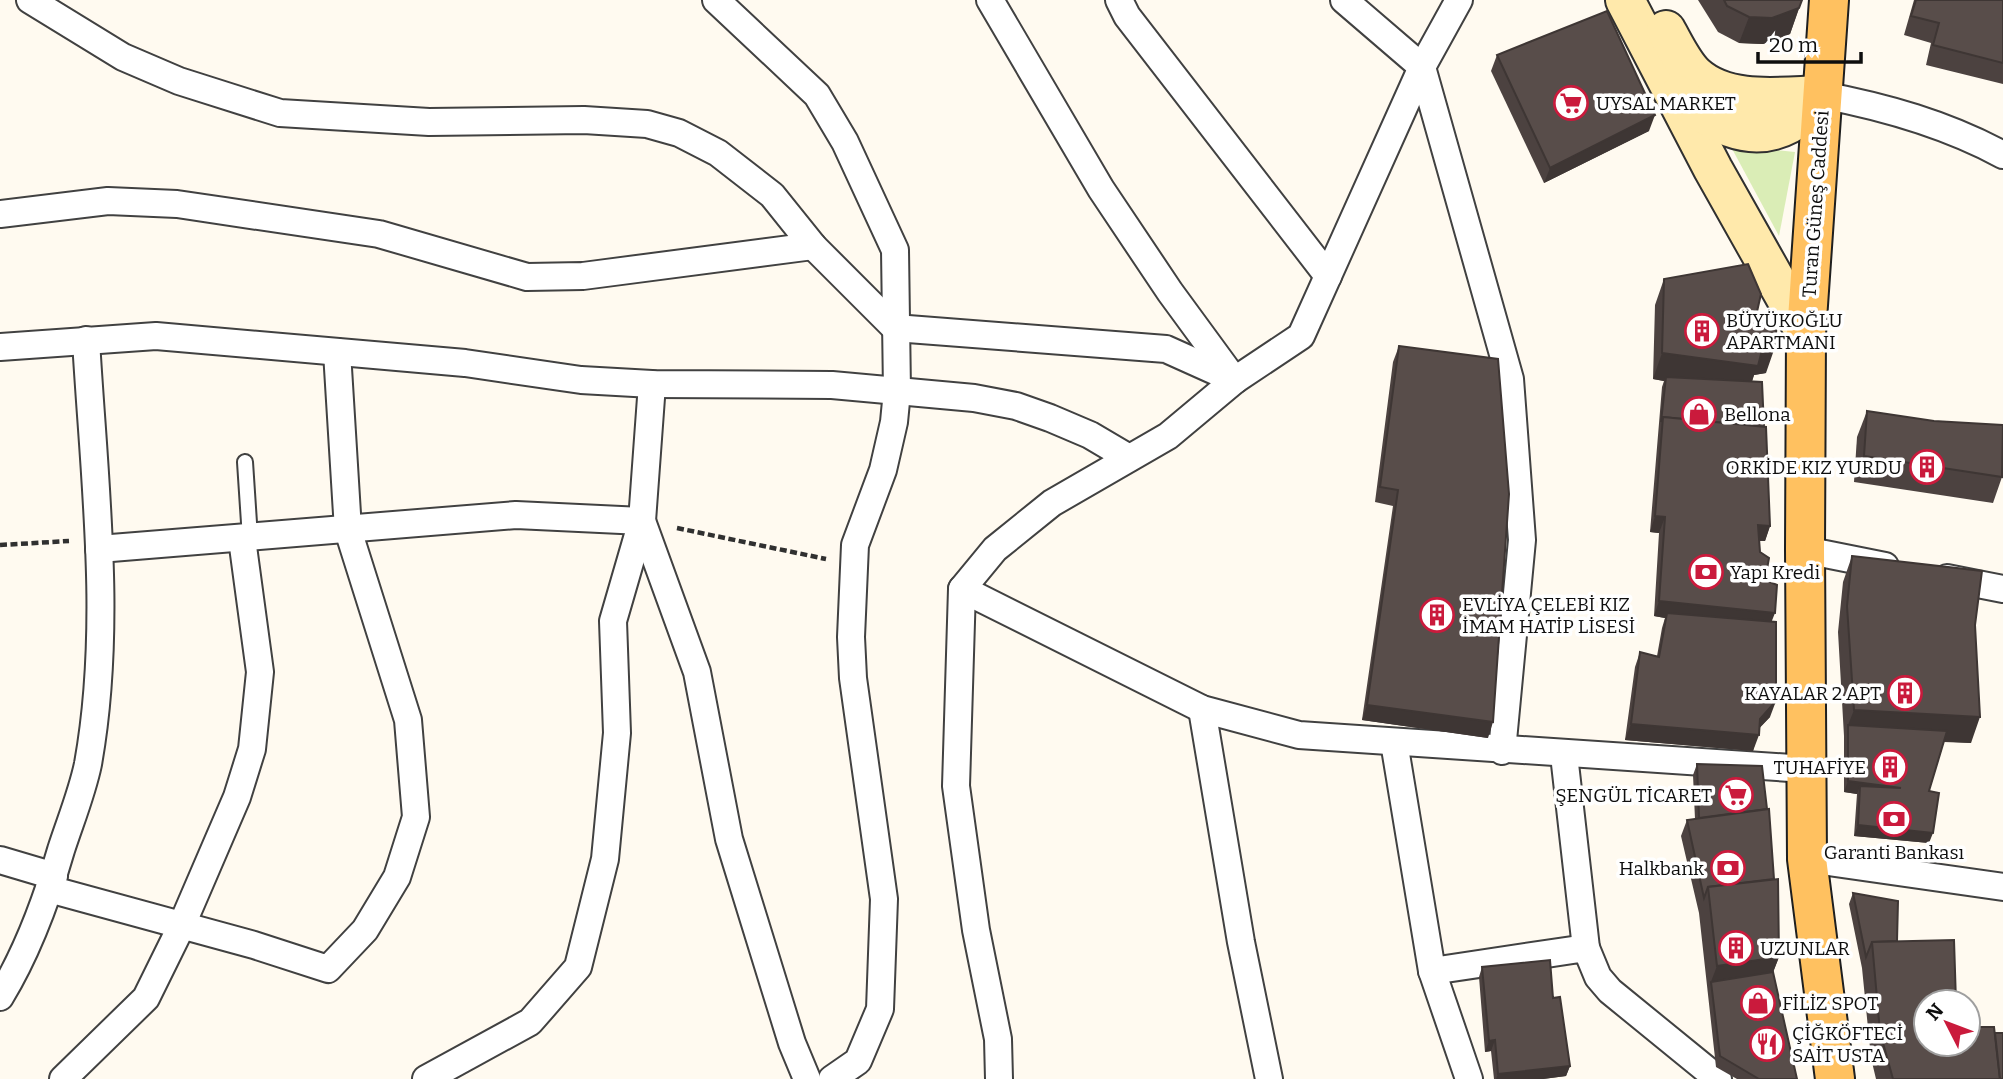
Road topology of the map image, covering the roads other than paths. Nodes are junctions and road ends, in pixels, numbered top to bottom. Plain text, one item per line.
1 (30, 0) edge
2 (716, 0) edge
3 (990, 0) edge
4 (1119, 0) edge
5 (1344, 0) edge
6 (1460, 0) edge
7 (1625, 0) edge
8 (1650, 0) edge
9 (1829, 0) edge
10 (1422, 67) junction
11 (1671, 88) junction
12 (1822, 95) junction
13 (2003, 155) edge
14 (0, 214) edge
15 (813, 246) junction
16 (1328, 276) junction
17 (895, 328) junction
18 (1807, 334) junction
19 (86, 340) junction
20 (0, 347) edge
21 (337, 352) junction
22 (1234, 380) junction
23 (652, 384) junction
24 (897, 391) junction
25 (1129, 458) junction
26 (245, 462) dead end
27 (642, 521) junction
28 (348, 530) junction
29 (246, 538) junction
30 (99, 545) junction
31 (1805, 550) junction
32 (2001, 580) edge
33 (962, 589) junction
34 (1202, 709) junction
35 (1394, 742) junction
36 (1502, 751) junction
37 (1564, 755) junction
38 (1806, 769) junction
39 (1807, 859) junction
40 (0, 860) edge
41 (52, 883) junction
42 (2003, 887) edge
43 (181, 927) junction
44 (1586, 948) junction
45 (1432, 971) junction
46 (0, 997) edge
47 (63, 1079) edge
48 (426, 1079) edge
49 (807, 1079) edge
50 (832, 1079) edge
51 (999, 1079) edge
52 (1269, 1079) edge
53 (1469, 1079) edge
54 (1718, 1079) edge
55 (1835, 1079) edge

1 - 15 street
2 - 17 street
3 - 22 street
4 - 16 street
5 - 10 street
6 - 10 street
7 - 11 main road
8 - 12 main road
9 - 12 main road, Turan Güneş Caddesi
10 - 16 street
10 - 36 street
11 - 12 main road
11 - 18 main road
12 - 13 street
12 - 18 main road, Turan Güneş Caddesi
14 - 15 street
15 - 17 street
16 - 22 street
17 - 22 street
17 - 24 street
18 - 31 main road, Turan Güneş Caddesi
19 - 20 street
19 - 21 street
19 - 30 street
21 - 23 street
21 - 28 street
22 - 25 street
23 - 24 street
23 - 27 street
24 - 25 street
24 - 50 street
25 - 33 street
26 - 29 lane
27 - 28 street
27 - 48 street
27 - 49 street
28 - 29 street
28 - 43 street
29 - 30 street
29 - 43 street
30 - 41 street
31 - 32 street
31 - 38 main road, Turan Güneş Caddesi
33 - 34 street
33 - 51 street
34 - 35 street
34 - 52 street
35 - 36 street
35 - 45 street
36 - 37 street
37 - 38 street
37 - 44 street
38 - 39 main road, Turan Güneş Caddesi
39 - 42 street
39 - 55 main road, Turan Güneş Caddesi
40 - 41 street
41 - 43 street
41 - 46 street
43 - 47 street
44 - 45 street
44 - 54 street
45 - 53 street

